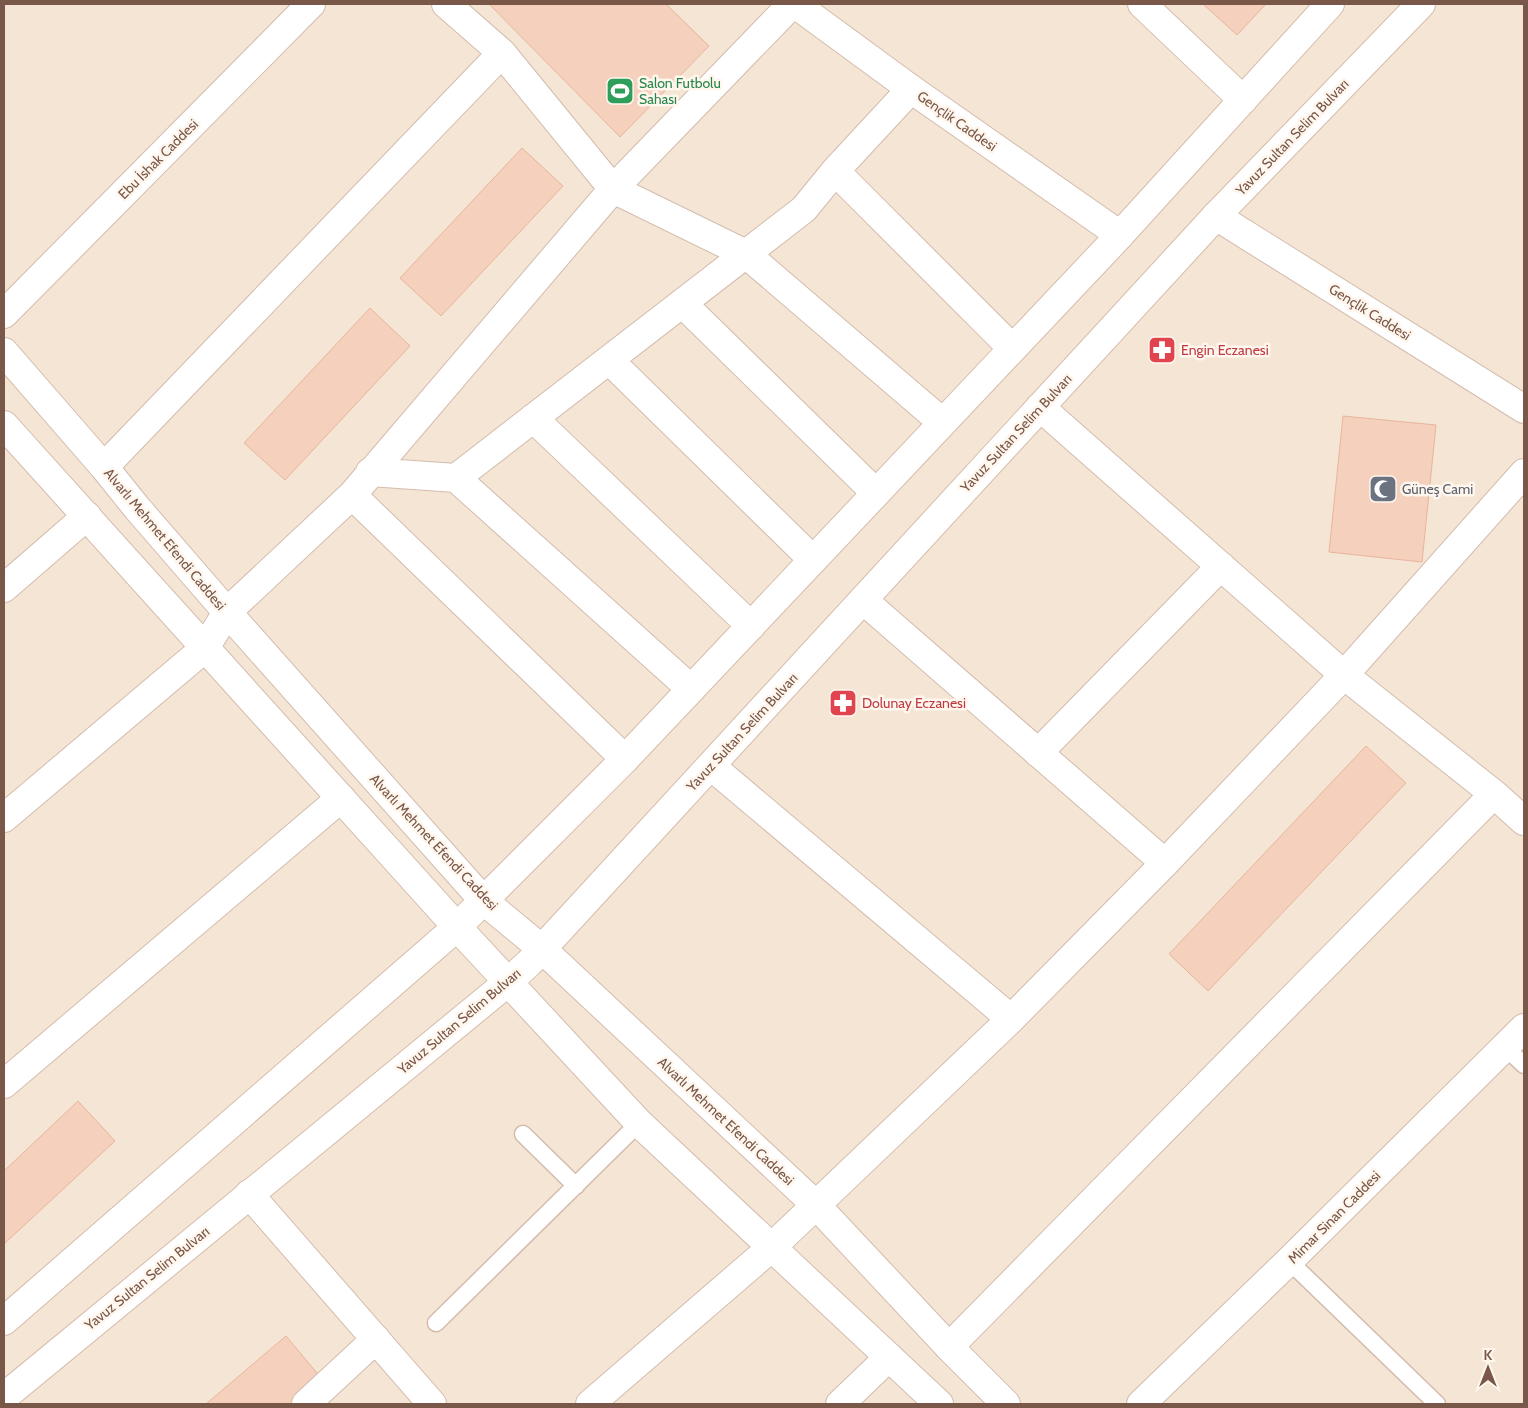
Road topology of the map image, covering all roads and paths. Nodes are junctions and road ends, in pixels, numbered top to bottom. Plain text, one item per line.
1 (446, 4) edge
2 (794, 4) edge
3 (1142, 4) edge
4 (1330, 4) edge
5 (1422, 4) edge
6 (306, 6) edge
7 (502, 53) junction
8 (911, 89) junction
9 (1243, 100) junction
10 (835, 171) junction
11 (612, 189) junction
12 (1216, 216) junction
13 (1120, 235) junction
14 (746, 254) junction
15 (682, 303) junction
16 (4, 314) edge
17 (1012, 348) junction
18 (4, 352) edge
19 (609, 360) junction
20 (1040, 407) junction
21 (1524, 409) edge
22 (533, 418) junction
23 (942, 422) junction
24 (4, 425) edge
25 (104, 467) junction
26 (370, 472) junction
27 (1524, 473) edge
28 (456, 478) junction
29 (876, 492) junction
30 (352, 495) junction
31 (87, 516) junction
32 (813, 560) junction
33 (1221, 566) junction
34 (4, 588) edge
35 (863, 600) junction
36 (227, 612) junction
37 (751, 626) junction
38 (205, 648) junction
39 (1344, 675) junction
40 (691, 689) junction
41 (1038, 753) junction
42 (625, 759) junction
43 (711, 766) junction
44 (1494, 794) junction
45 (341, 798) junction
46 (4, 818) edge
47 (1524, 821) edge
48 (1165, 863) junction
49 (484, 901) junction
50 (457, 927) junction
51 (542, 949) junction
52 (508, 982) junction
53 (1011, 1019) junction
54 (1524, 1028) edge
55 (1515, 1056) edge
56 (4, 1084) edge
57 (639, 1123) junction
58 (523, 1134) dead end
59 (576, 1186) junction
60 (249, 1194) junction
61 (816, 1206) junction
62 (772, 1247) junction
63 (1289, 1261) junction
64 (4, 1320) edge
65 (436, 1323) dead end
66 (376, 1339) junction
67 (949, 1347) junction
68 (890, 1358) junction
69 (4, 1397) edge
70 (306, 1404) edge
71 (432, 1404) edge
72 (590, 1404) edge
73 (840, 1404) edge
74 (940, 1404) edge
75 (1006, 1404) edge
76 (1141, 1404) edge
77 (1437, 1404) edge

1 - 7 street
2 - 8 street, Gençlik Caddesi
2 - 11 street
3 - 9 street
4 - 9 street
5 - 12 street, Yavuz Sultan Selim Bulvarı
6 - 16 street, Ebu İshak Caddesi
7 - 11 street
7 - 25 street
8 - 10 street
8 - 13 street, Gençlik Caddesi
9 - 13 street
10 - 14 street
10 - 17 street
11 - 14 street
11 - 26 street
12 - 20 street, Yavuz Sultan Selim Bulvarı
12 - 21 street, Gençlik Caddesi
13 - 17 street
14 - 15 street
14 - 23 street
15 - 19 street
15 - 29 street
17 - 23 street
18 - 25 street, Alvarlı Mehmet Efendi Caddesi
19 - 22 street
19 - 32 street
20 - 33 street
20 - 35 street, Yavuz Sultan Selim Bulvarı
22 - 28 street
22 - 37 street
23 - 29 street
24 - 31 street
25 - 36 street, Alvarlı Mehmet Efendi Caddesi
26 - 28 street
26 - 30 street
27 - 39 street
28 - 40 street
29 - 32 street
30 - 36 street
30 - 42 street
31 - 34 street
31 - 38 street
32 - 37 street
33 - 39 street
33 - 41 street
35 - 41 street
35 - 43 street, Yavuz Sultan Selim Bulvarı
36 - 38 street
36 - 49 street, Alvarlı Mehmet Efendi Caddesi
37 - 40 street
38 - 45 street
38 - 46 street
39 - 44 street
39 - 48 street
40 - 42 street
41 - 48 street
42 - 49 street
43 - 51 street, Yavuz Sultan Selim Bulvarı
43 - 53 street
44 - 47 street
44 - 67 street
45 - 50 street
45 - 56 street
48 - 53 street
49 - 50 street
49 - 51 street, Alvarlı Mehmet Efendi Caddesi
50 - 52 street
50 - 64 street
51 - 52 street, Yavuz Sultan Selim Bulvarı
51 - 61 street, Alvarlı Mehmet Efendi Caddesi
52 - 57 street
52 - 60 street, Yavuz Sultan Selim Bulvarı
53 - 61 street
54 - 55 street, Mimar Sinan Caddesi
55 - 63 street, Mimar Sinan Caddesi
57 - 59 lane
57 - 62 street
58 - 59 lane
59 - 65 lane
60 - 66 street
60 - 69 street, Yavuz Sultan Selim Bulvarı
61 - 62 street
61 - 67 street, Alvarlı Mehmet Efendi Caddesi
62 - 68 street
62 - 72 street
63 - 76 street, Mimar Sinan Caddesi
63 - 77 lane
66 - 70 street
66 - 71 street
67 - 75 street, Alvarlı Mehmet Efendi Caddesi
68 - 73 street
68 - 74 street

